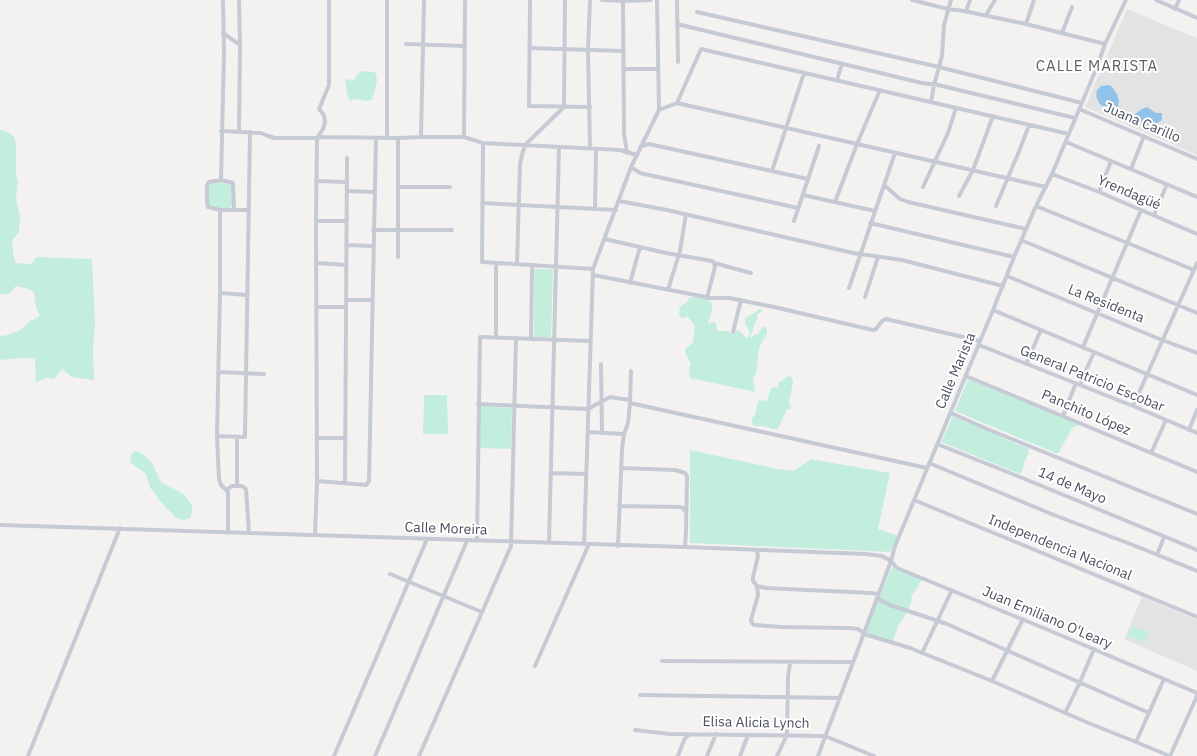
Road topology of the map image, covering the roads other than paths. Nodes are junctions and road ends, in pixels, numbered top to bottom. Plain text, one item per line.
1 (223, 0) edge
2 (240, 0) edge
3 (329, 0) edge
4 (387, 0) edge
5 (424, 0) edge
6 (465, 0) edge
7 (530, 0) edge
8 (565, 0) edge
9 (590, 0) edge
10 (602, 0) edge
11 (651, 0) edge
12 (657, 0) edge
13 (677, 0) edge
14 (913, 0) edge
15 (951, 0) edge
16 (970, 0) edge
17 (995, 0) edge
18 (1034, 0) edge
19 (1126, 0) edge
20 (1156, 0) edge
21 (1179, 0) edge
22 (622, 1) edge
23 (1072, 7) dead end
24 (948, 9) junction
25 (1175, 9) junction
26 (966, 11) junction
27 (697, 12) dead end
28 (986, 15) junction
29 (1197, 18) edge
30 (677, 24) junction
31 (1026, 24) junction
32 (223, 33) junction
33 (1062, 33) junction
34 (406, 44) dead end
35 (1105, 44) junction
36 (240, 45) junction
37 (423, 45) junction
38 (464, 46) junction
39 (530, 48) junction
40 (565, 49) junction
41 (588, 50) junction
42 (623, 51) junction
43 (678, 62) dead end
44 (842, 64) junction
45 (939, 67) junction
46 (624, 69) junction
47 (658, 70) junction
48 (804, 73) junction
49 (837, 80) junction
50 (934, 85) junction
51 (880, 90) junction
52 (931, 102) junction
53 (677, 103) junction
54 (1082, 103) junction
55 (564, 107) junction
56 (590, 107) junction
57 (956, 108) junction
58 (1079, 109) junction
59 (659, 110) junction
60 (993, 116) junction
61 (1075, 118) junction
62 (1029, 124) junction
63 (786, 128) junction
64 (221, 131) junction
65 (239, 132) junction
66 (250, 132) junction
67 (1069, 134) junction
68 (1144, 136) junction
69 (421, 137) junction
70 (464, 137) junction
71 (317, 138) junction
72 (376, 138) junction
73 (387, 138) junction
74 (398, 138) junction
75 (1066, 142) junction
76 (483, 143) junction
77 (526, 144) junction
78 (856, 144) junction
79 (641, 146) junction
80 (820, 146) dead end
81 (559, 147) junction
82 (590, 148) junction
83 (596, 149) junction
84 (627, 153) junction
85 (895, 153) junction
86 (637, 156) junction
87 (347, 158) dead end
88 (1197, 159) edge
89 (1111, 161) junction
90 (935, 162) junction
91 (631, 167) junction
92 (1131, 168) junction
93 (972, 170) junction
94 (772, 171) junction
95 (1052, 174) junction
96 (1007, 178) junction
97 (808, 179) junction
98 (220, 180) junction
99 (316, 181) junction
100 (347, 182) junction
101 (1167, 184) junction
102 (884, 185) junction
103 (398, 187) junction
104 (450, 187) dead end
105 (923, 187) dead end
106 (1046, 187) junction
107 (347, 191) junction
108 (374, 192) junction
109 (1099, 192) junction
110 (803, 195) junction
111 (959, 196) dead end
112 (1197, 197) edge
113 (619, 201) junction
114 (835, 202) junction
115 (482, 203) junction
116 (518, 205) junction
117 (996, 206) dead end
118 (1036, 206) junction
119 (558, 207) junction
120 (798, 208) junction
121 (595, 209) junction
122 (220, 210) junction
123 (234, 210) junction
124 (248, 210) junction
125 (616, 210) junction
126 (1141, 210) junction
127 (874, 211) junction
128 (686, 214) junction
129 (1154, 215) junction
130 (316, 221) junction
131 (347, 221) junction
132 (794, 221) dead end
133 (870, 223) junction
134 (1026, 229) junction
135 (374, 230) junction
136 (398, 230) junction
137 (452, 230) dead end
138 (1197, 234) edge
139 (605, 239) junction
140 (1021, 240) junction
141 (1127, 244) junction
142 (346, 245) junction
143 (373, 246) junction
144 (640, 247) junction
145 (678, 254) junction
146 (860, 254) junction
147 (878, 257) junction
148 (1014, 257) junction
149 (398, 258) dead end
150 (317, 263) junction
151 (496, 263) junction
152 (714, 263) junction
153 (1197, 263) edge
154 (516, 264) junction
155 (346, 265) junction
156 (532, 265) junction
157 (556, 267) junction
158 (593, 269) junction
159 (1194, 270) junction
160 (751, 273) dead end
161 (593, 276) junction
162 (1006, 276) junction
163 (1112, 278) junction
164 (630, 283) junction
165 (1003, 286) junction
166 (849, 288) dead end
167 (668, 290) junction
168 (220, 293) junction
169 (247, 294) junction
170 (865, 297) dead end
171 (707, 298) junction
172 (346, 300) junction
173 (372, 300) junction
174 (741, 300) junction
175 (1178, 305) junction
176 (317, 307) junction
177 (346, 307) junction
178 (993, 310) junction
179 (1097, 312) junction
180 (1197, 313) edge
181 (1040, 330) junction
182 (733, 332) dead end
183 (496, 338) junction
184 (516, 338) junction
185 (532, 339) junction
186 (554, 340) junction
187 (1162, 340) junction
188 (590, 341) junction
189 (979, 343) junction
190 (1083, 347) junction
191 (1094, 352) junction
192 (1197, 353) edge
193 (601, 364) dead end
194 (1026, 364) junction
195 (631, 371) dead end
196 (218, 372) junction
197 (246, 372) junction
198 (264, 374) dead end
199 (1147, 374) junction
200 (966, 376) junction
201 (1078, 384) junction
202 (1197, 395) edge
203 (630, 401) junction
204 (601, 402) junction
205 (478, 404) junction
206 (514, 406) junction
207 (1133, 406) junction
208 (553, 407) junction
209 (588, 409) junction
210 (1197, 410) edge
211 (951, 413) junction
212 (1062, 416) junction
213 (1166, 420) junction
214 (1189, 430) junction
215 (588, 432) junction
216 (602, 432) junction
217 (1197, 433) edge
218 (624, 434) junction
219 (217, 436) junction
220 (237, 437) junction
221 (317, 438) junction
222 (345, 438) junction
223 (937, 444) junction
224 (1151, 453) junction
225 (929, 463) junction
226 (621, 468) junction
227 (927, 468) junction
228 (1197, 472) edge
229 (551, 473) junction
230 (586, 474) junction
231 (317, 481) junction
232 (345, 483) junction
233 (237, 486) junction
234 (226, 490) junction
235 (914, 500) junction
236 (619, 506) junction
237 (686, 511) junction
238 (1197, 514) edge
239 (0, 524) edge
240 (120, 528) junction
241 (228, 532) junction
242 (249, 533) junction
243 (315, 535) junction
244 (1164, 537) junction
245 (427, 539) junction
246 (467, 540) junction
247 (477, 541) junction
248 (512, 542) junction
249 (549, 543) junction
250 (584, 544) junction
251 (589, 544) junction
252 (618, 546) junction
253 (685, 548) junction
254 (757, 550) junction
255 (1197, 550) edge
256 (1157, 554) junction
257 (891, 561) junction
258 (1197, 571) edge
259 (390, 574) dead end
260 (409, 582) junction
261 (757, 586) junction
262 (952, 590) junction
263 (443, 596) junction
264 (877, 596) junction
265 (482, 612) junction
266 (1197, 617) edge
267 (1023, 619) junction
268 (938, 621) junction
269 (864, 634) junction
270 (1094, 650) junction
271 (1007, 651) junction
272 (922, 653) junction
273 (662, 661) dead end
274 (853, 662) junction
275 (790, 663) junction
276 (535, 666) dead end
277 (1164, 679) junction
278 (992, 681) junction
279 (1080, 682) junction
280 (640, 695) dead end
281 (1197, 695) edge
282 (788, 698) junction
283 (840, 698) junction
284 (1065, 713) junction
285 (1149, 713) junction
286 (635, 730) dead end
287 (689, 734) junction
288 (716, 734) junction
289 (787, 734) junction
290 (748, 735) junction
291 (825, 736) junction
292 (1136, 742) junction
293 (28, 756) edge
294 (334, 756) edge
295 (375, 756) edge
296 (419, 756) edge
297 (678, 756) edge
298 (707, 756) edge
299 (740, 756) edge
300 (777, 756) edge
301 (818, 756) edge
302 (874, 756) edge
303 (1170, 756) edge

1 - 32 street
2 - 36 street
3 - 71 street
4 - 73 street
5 - 37 street
6 - 38 street
7 - 39 street
8 - 40 street
9 - 41 street
10 - 22 street
11 - 22 street
12 - 47 street
13 - 30 street
14 - 24 street
15 - 24 street
16 - 26 street
17 - 28 street
18 - 31 street
19 - 35 street, Calle Marista
20 - 25 street
21 - 25 street
22 - 42 street
23 - 33 street
24 - 26 street
24 - 45 street
25 - 29 street
26 - 28 street
27 - 45 street
28 - 31 street
30 - 43 street
30 - 44 street
31 - 33 street
32 - 36 street
32 - 64 street
33 - 35 street
34 - 37 street
35 - 54 street, Calle Marista
36 - 65 street
37 - 38 street
37 - 69 street
38 - 70 street
39 - 40 street
39 - 55 street
40 - 41 street
40 - 55 street
41 - 42 street
41 - 56 street
42 - 46 street
44 - 49 street
44 - 50 street
45 - 50 street
45 - 54 street
46 - 47 street
46 - 84 street
47 - 59 street
48 - 49 street
48 - 53 street
48 - 63 street
49 - 51 street
50 - 52 street
50 - 61 street
51 - 52 street
51 - 78 street
52 - 57 street
53 - 59 street
53 - 63 street
54 - 58 street, Calle Marista
55 - 56 street
55 - 77 street
56 - 82 street
57 - 60 street
57 - 90 street
58 - 61 street, Calle Marista
58 - 68 street, Juana Carillo
59 - 79 street
60 - 62 street
60 - 93 street
61 - 67 street, Calle Marista
62 - 67 street
62 - 96 street
63 - 78 street
63 - 94 street
64 - 65 street
64 - 98 street
65 - 66 street
66 - 71 street
66 - 124 street
67 - 75 street, Calle Marista
68 - 88 street, Juana Carillo
68 - 92 street
69 - 70 street
69 - 74 street
70 - 76 street
71 - 72 street
71 - 99 street
72 - 73 street
72 - 108 street
73 - 74 street
74 - 103 street
75 - 89 street
75 - 95 street, Calle Marista
76 - 77 street
76 - 115 street
77 - 81 street
77 - 116 street
78 - 85 street
78 - 114 street
79 - 86 street
79 - 94 street
80 - 97 street
81 - 82 street
81 - 119 street
82 - 83 street
83 - 84 street
83 - 121 street
84 - 86 street
85 - 90 street
85 - 102 street
86 - 91 street
87 - 100 street
89 - 92 street
89 - 109 street
90 - 93 street
90 - 105 street
91 - 113 street
91 - 120 street
92 - 101 street
93 - 96 street
93 - 111 street
94 - 97 street
95 - 106 street, Calle Marista
95 - 109 street, Yrendagüé
96 - 106 street
96 - 117 street
97 - 110 street
98 - 122 street
98 - 123 street
99 - 100 street
99 - 130 street
100 - 107 street
101 - 112 street
101 - 129 street
102 - 127 street
102 - 134 street
103 - 104 street
103 - 136 street
106 - 118 street, Calle Marista
107 - 108 street
107 - 131 street
108 - 135 street
109 - 126 street, Yrendagüé
110 - 114 street
110 - 120 street
113 - 125 street
113 - 128 street
114 - 127 street
115 - 116 street
115 - 151 street
116 - 119 street
116 - 154 street
118 - 134 street, Calle Marista
118 - 141 street
119 - 121 street
119 - 157 street
120 - 132 street
121 - 125 street
122 - 123 street
122 - 168 street
123 - 124 street
124 - 169 street
125 - 139 street
126 - 129 street, Yrendagüé
126 - 141 street
127 - 133 street
128 - 145 street
128 - 146 street
129 - 138 street, Yrendagüé
130 - 131 street
130 - 150 street
131 - 142 street
133 - 146 street
133 - 148 street
134 - 140 street, Calle Marista
135 - 136 street
135 - 143 street
136 - 137 street
136 - 149 street
139 - 144 street
139 - 158 street
140 - 148 street, Calle Marista
140 - 163 street
141 - 159 street
141 - 163 street
142 - 143 street
142 - 155 street
143 - 173 street
144 - 145 street
144 - 164 street
145 - 152 street
145 - 167 street
146 - 147 street
146 - 166 street
147 - 165 street
147 - 170 street
148 - 162 street, Calle Marista
150 - 155 street
150 - 176 street
151 - 154 street
151 - 183 street
152 - 160 street
152 - 171 street
153 - 159 street
154 - 156 street
155 - 172 street
156 - 157 street
156 - 185 street
157 - 158 street
157 - 186 street
158 - 161 street
159 - 175 street
161 - 164 street
161 - 188 street
162 - 165 street, Calle Marista
162 - 179 street, La Residenta
163 - 175 street
163 - 179 street
164 - 167 street
165 - 178 street, Calle Marista
167 - 171 street
168 - 169 street
168 - 196 street
169 - 197 street
171 - 174 street
172 - 173 street
172 - 177 street
173 - 232 street
174 - 182 street
174 - 189 street, General Patricio Escobar
175 - 180 street
175 - 187 street
176 - 177 street
176 - 221 street
177 - 222 street
178 - 181 street
178 - 189 street, Calle Marista
179 - 187 street, La Residenta
179 - 190 street
181 - 190 street
181 - 194 street
183 - 184 street
183 - 205 street
184 - 185 street
184 - 206 street
185 - 186 street
186 - 188 street
186 - 208 street
187 - 192 street, La Residenta
187 - 199 street
188 - 209 street
189 - 194 street, General Patricio Escobar
189 - 200 street, Calle Marista
190 - 191 street
191 - 199 street
191 - 201 street
193 - 204 street
194 - 201 street, General Patricio Escobar
195 - 203 street
196 - 197 street
196 - 219 street
197 - 198 street
197 - 220 street
199 - 202 street
199 - 207 street
200 - 211 street, Calle Marista
200 - 212 street, Panchito López
201 - 207 street, General Patricio Escobar
201 - 212 street
203 - 204 street
203 - 218 street
203 - 227 street
204 - 209 street
204 - 216 street
205 - 206 street
205 - 247 street
206 - 208 street
206 - 248 street
207 - 213 street, General Patricio Escobar
208 - 209 street
208 - 229 street
209 - 215 street
210 - 214 street
211 - 223 street, Calle Marista
211 - 238 street
212 - 224 street, Panchito López
213 - 214 street, General Patricio Escobar
213 - 224 street
214 - 217 street, General Patricio Escobar
215 - 216 street
215 - 230 street
216 - 218 street
218 - 226 street
219 - 220 street
219 - 234 street
220 - 233 street
221 - 222 street
221 - 231 street
222 - 232 street
223 - 225 street, Calle Marista
223 - 244 street, 14 de Mayo
224 - 228 street, Panchito López
225 - 227 street, Calle Marista
225 - 256 street
226 - 236 street
226 - 237 street
227 - 235 street, Calle Marista
229 - 230 street
229 - 249 street
230 - 250 street
231 - 232 street
231 - 243 street
233 - 234 street
233 - 242 street
234 - 241 street
235 - 257 street, Calle Marista
235 - 266 street, Independencia Nacional
236 - 237 street
236 - 252 street
237 - 253 street
239 - 240 street, Calle Moreira
240 - 241 street, Calle Moreira
240 - 293 street
241 - 242 street, Calle Moreira
242 - 243 street, Calle Moreira
243 - 245 street, Calle Moreira
244 - 255 street, 14 de Mayo
244 - 256 street
245 - 246 street, Calle Moreira
245 - 260 street
246 - 247 street, Calle Moreira
246 - 263 street
247 - 248 street, Calle Moreira
248 - 249 street, Calle Moreira
248 - 265 street
249 - 250 street, Calle Moreira
250 - 251 street, Calle Moreira
251 - 252 street, Calle Moreira
251 - 276 street
252 - 253 street, Calle Moreira
253 - 254 street, Calle Moreira
254 - 257 street, Calle Moreira
254 - 261 street
256 - 258 street
257 - 262 street, Juan Emiliano O'Leary
257 - 264 street, Calle Marista
259 - 260 street
260 - 263 street
260 - 294 street
261 - 264 street
261 - 269 street
262 - 267 street, Juan Emiliano O'Leary
262 - 268 street
263 - 265 street
263 - 295 street
264 - 268 street
264 - 269 street, Calle Marista
265 - 296 street
267 - 270 street, Juan Emiliano O'Leary
267 - 271 street
268 - 271 street
268 - 272 street
269 - 272 street
269 - 274 street, Calle Marista
270 - 277 street, Juan Emiliano O'Leary
270 - 279 street
271 - 278 street
271 - 279 street
272 - 278 street
273 - 275 street
274 - 275 street
274 - 283 street, Calle Marista
275 - 282 street
277 - 281 street, Juan Emiliano O'Leary
277 - 285 street
278 - 284 street
279 - 284 street
279 - 285 street
280 - 282 street
281 - 303 street
282 - 283 street
282 - 289 street
283 - 291 street, Calle Marista
284 - 292 street
285 - 292 street
286 - 287 street, Elisa Alicia Lynch
287 - 288 street, Elisa Alicia Lynch
287 - 297 street
288 - 290 street, Elisa Alicia Lynch
288 - 298 street
289 - 290 street, Elisa Alicia Lynch
289 - 291 street, Elisa Alicia Lynch
289 - 300 street
290 - 299 street
291 - 301 street, Calle Marista
291 - 302 street, Elisa Alicia Lynch
292 - 303 street

